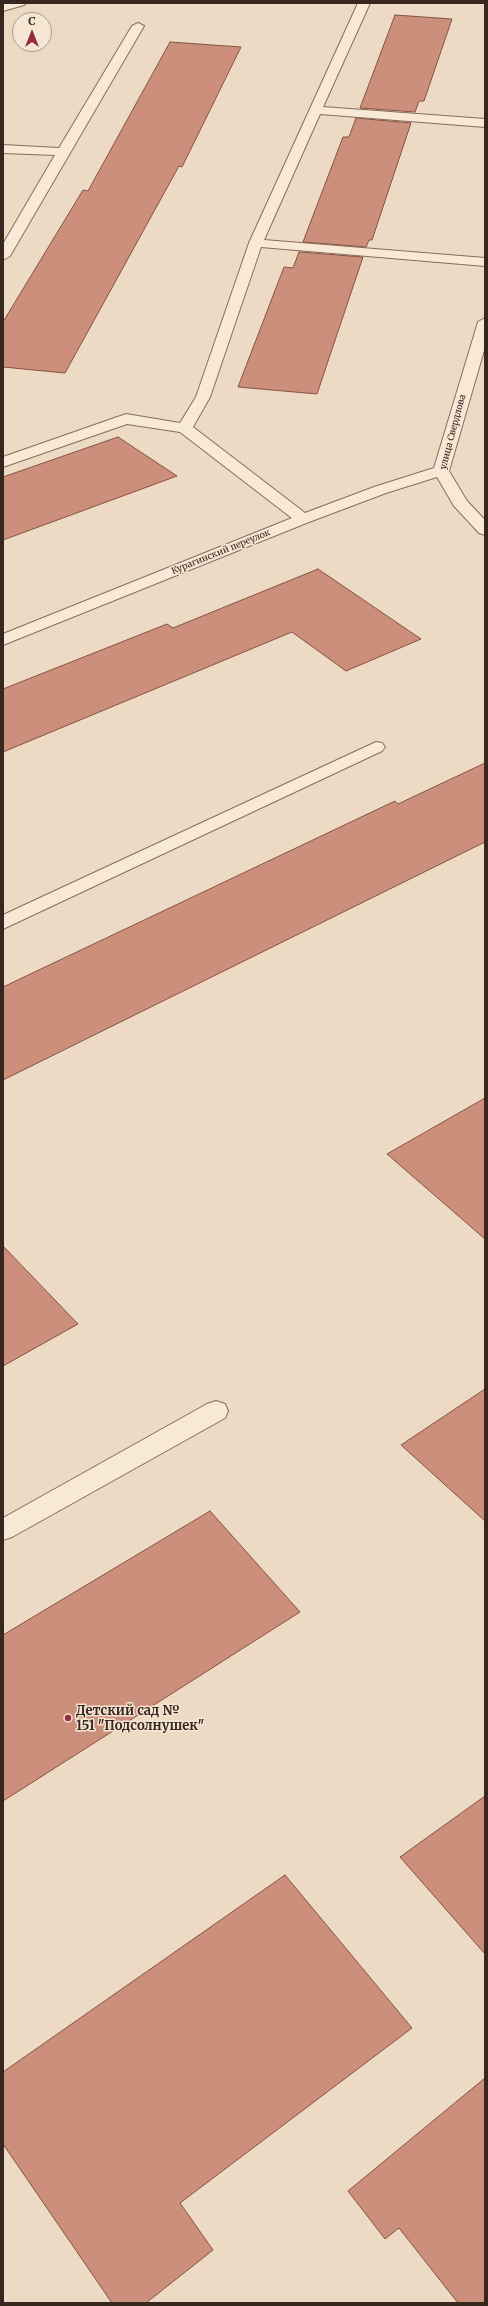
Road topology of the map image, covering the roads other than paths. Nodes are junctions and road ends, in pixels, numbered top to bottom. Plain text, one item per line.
1 (20, 3) edge
2 (364, 3) edge
3 (3, 8) edge
4 (138, 26) dead end
5 (316, 110) junction
6 (485, 122) edge
7 (3, 149) edge
8 (64, 152) junction
9 (256, 243) junction
10 (3, 256) edge
11 (485, 262) edge
12 (485, 322) edge
13 (185, 428) junction
14 (3, 462) edge
15 (441, 471) junction
16 (303, 519) junction
17 (485, 530) edge
18 (3, 640) edge
19 (376, 747) dead end
20 (3, 923) edge
21 (216, 1411) dead end
22 (3, 1530) edge

1 - 3 street
2 - 5 street
4 - 8 street
5 - 6 street
5 - 9 street
7 - 8 street
8 - 10 street
9 - 11 street
9 - 13 street
12 - 15 street, улица Свердлова
13 - 14 street
13 - 16 street
15 - 16 street, Курагинский переулок
15 - 17 street, улица Свердлова
16 - 18 street, Курагинский переулок
19 - 20 street
21 - 22 street

